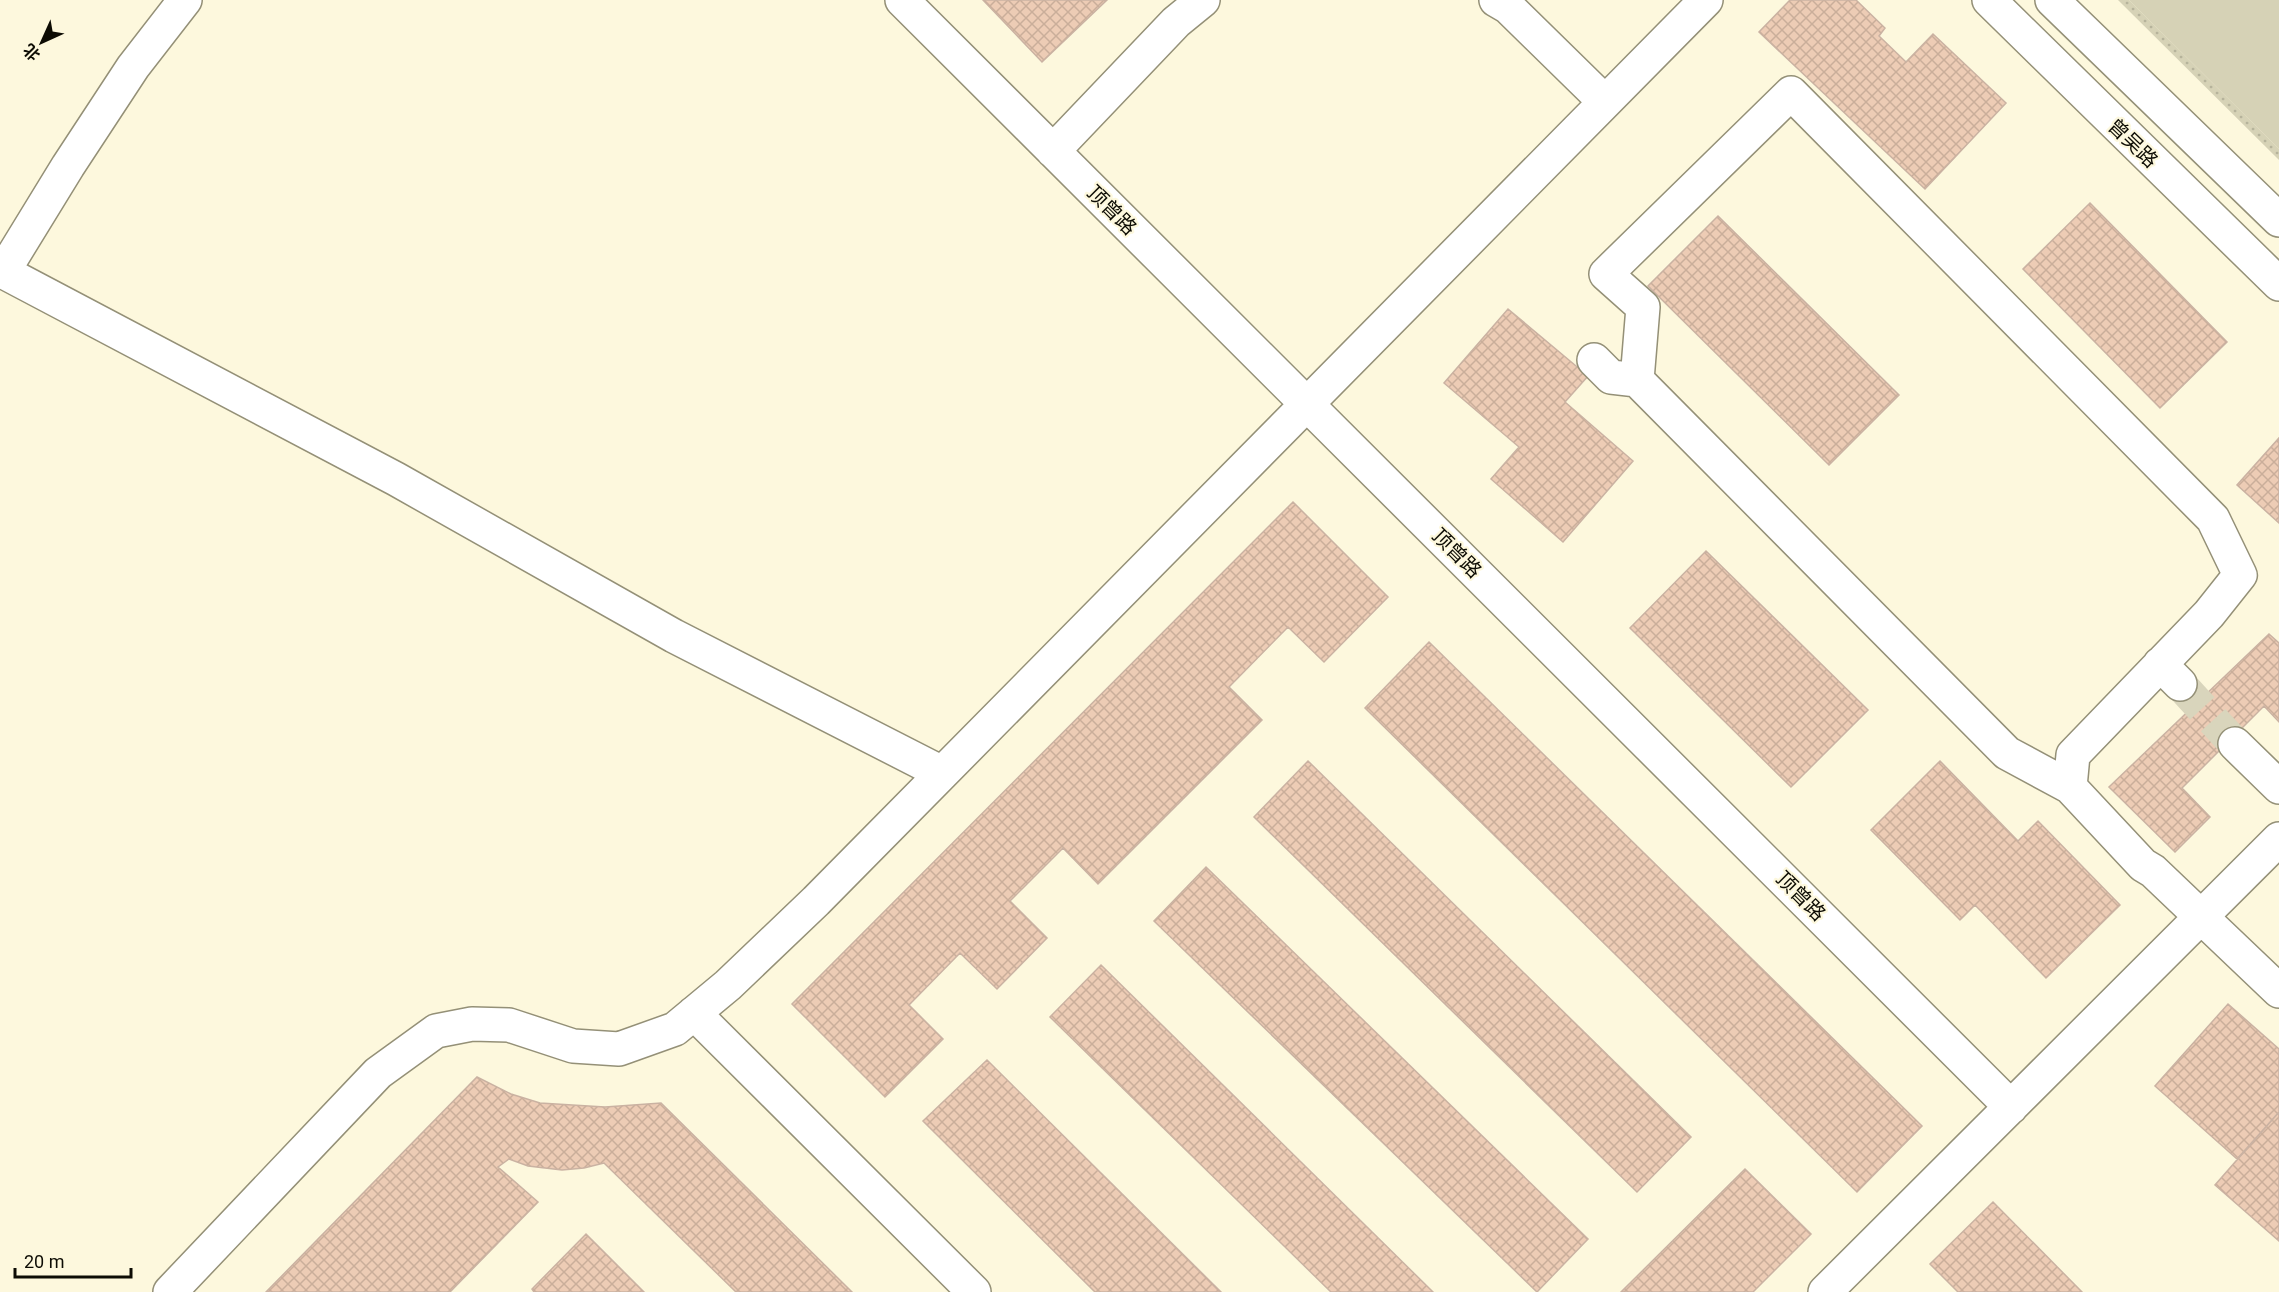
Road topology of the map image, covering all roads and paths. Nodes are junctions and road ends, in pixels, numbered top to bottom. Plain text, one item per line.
1 (184, 0) edge
2 (902, 0) edge
3 (1203, 0) edge
4 (1496, 0) edge
5 (1706, 0) edge
6 (1989, 0) edge
7 (2052, 0) edge
8 (1605, 102) junction
9 (1053, 151) junction
10 (2279, 220) edge
11 (1, 271) edge
12 (2279, 284) edge
13 (1594, 360) dead end
14 (1636, 380) junction
15 (1306, 403) junction
16 (2235, 744) tunnel mouth
17 (942, 773) junction
18 (2070, 787) junction
19 (2279, 787) edge
20 (2279, 839) edge
21 (2201, 918) junction
22 (2279, 991) edge
23 (694, 1013) junction
24 (2012, 1107) junction
25 (170, 1292) edge
26 (974, 1292) edge
27 (1825, 1292) edge

1 - 11 street
2 - 9 street, 顶曾路
3 - 9 street
4 - 8 street
5 - 8 street
6 - 12 street, 曾吴路
7 - 10 street
8 - 15 street
9 - 15 street, 顶曾路
11 - 17 street
13 - 14 street
14 - 18 street
14 - 18 street
15 - 17 street
15 - 24 street, 顶曾路
16 - 19 street
17 - 23 street
18 - 21 street
20 - 21 street
21 - 22 street
21 - 24 street
23 - 25 street
23 - 26 street
24 - 27 street

